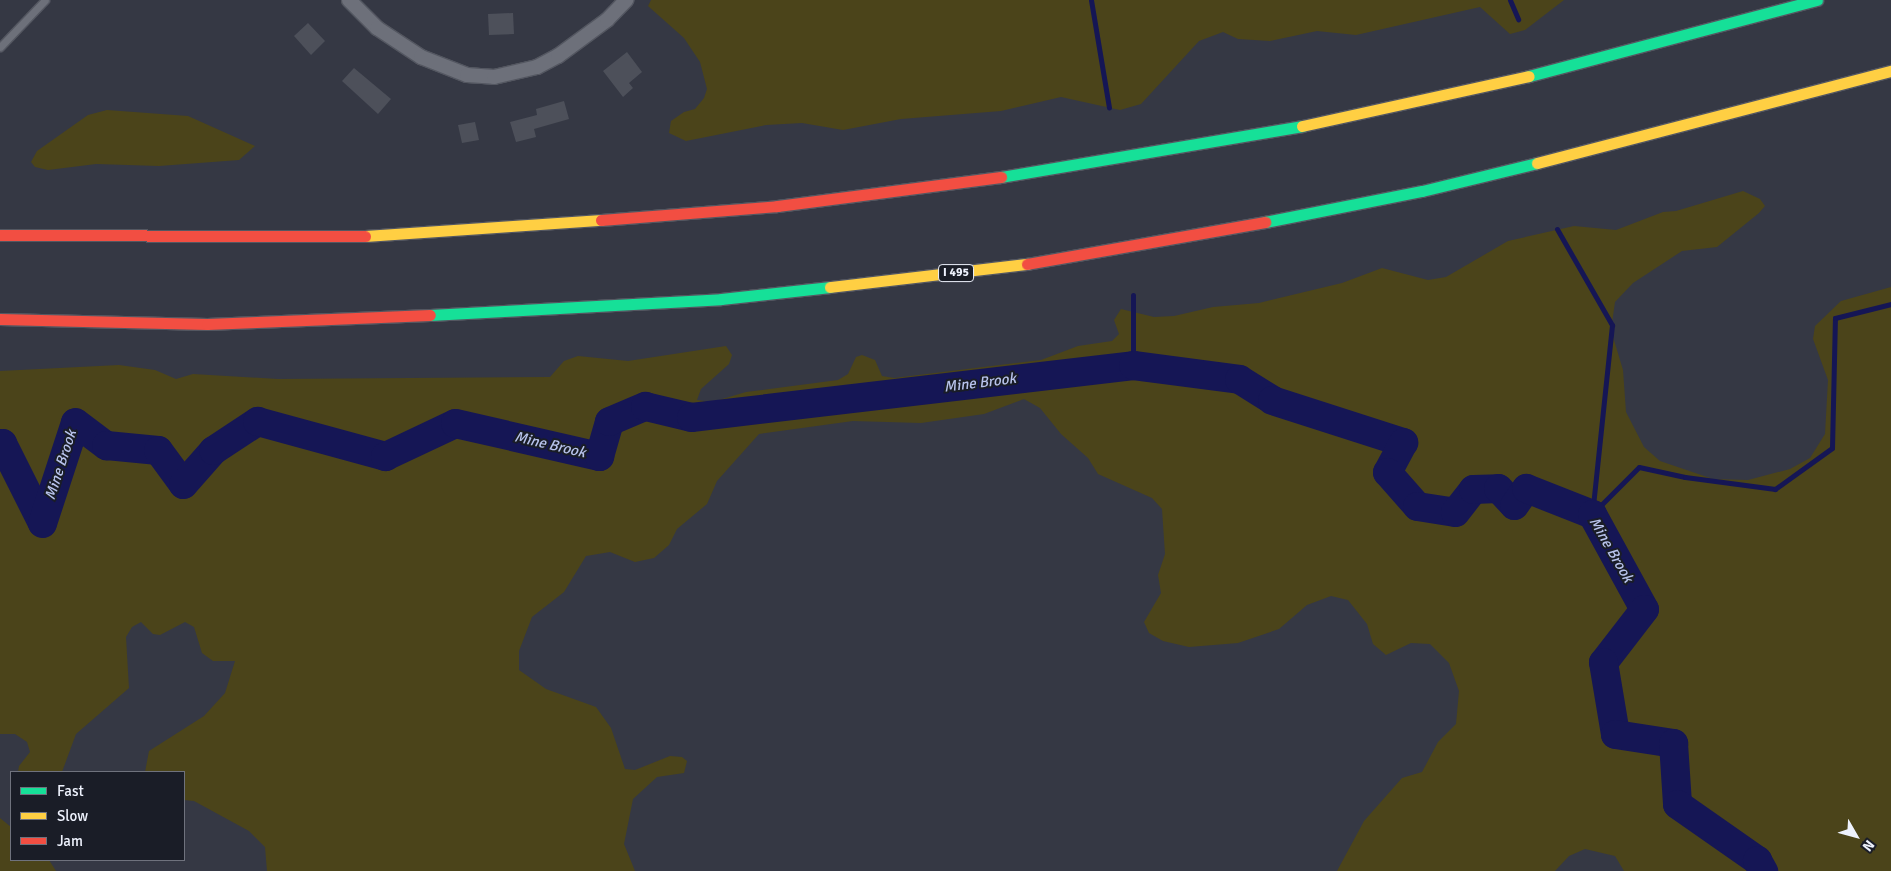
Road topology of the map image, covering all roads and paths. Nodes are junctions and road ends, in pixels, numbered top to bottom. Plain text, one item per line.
1 (45, 0) edge
2 (349, 0) edge
3 (626, 0) edge
4 (1817, 0) edge
5 (0, 47) edge
6 (1891, 70) edge
7 (0, 235) edge
8 (0, 319) edge

1 - 5 lane
2 - 3 street
4 - 7 highway
6 - 8 highway, I 495

